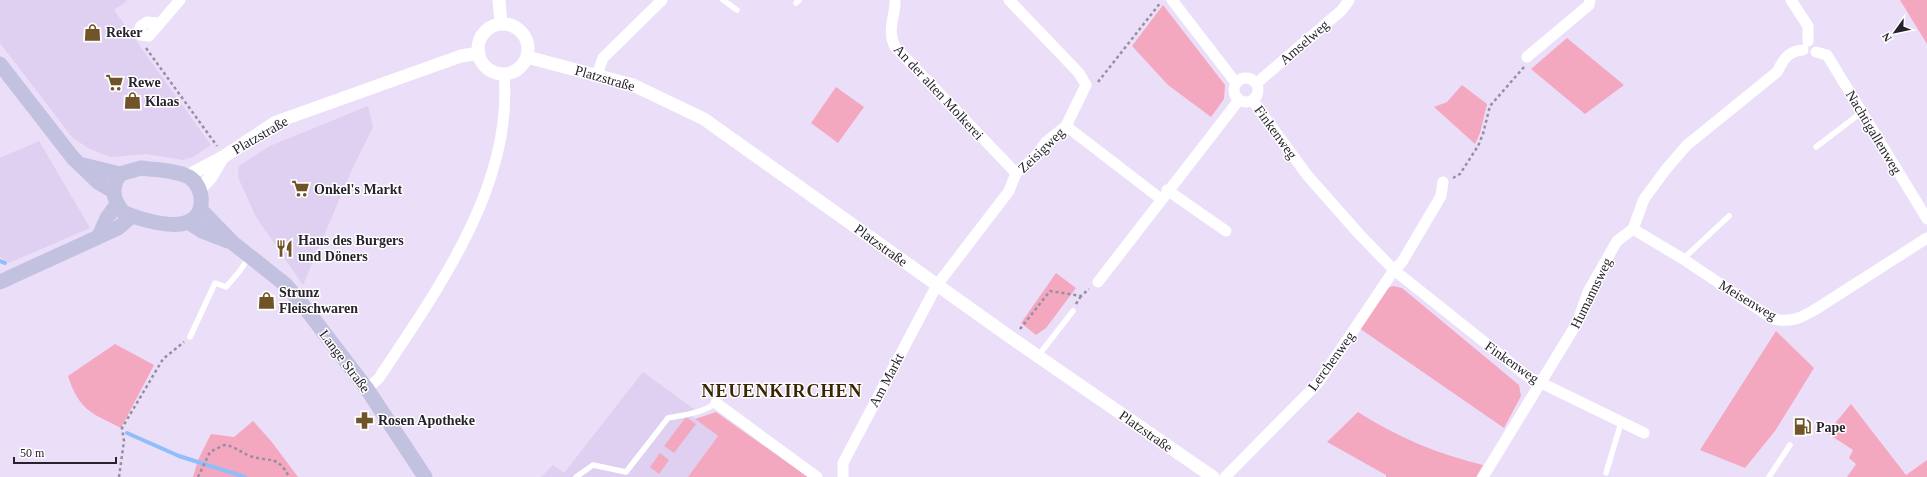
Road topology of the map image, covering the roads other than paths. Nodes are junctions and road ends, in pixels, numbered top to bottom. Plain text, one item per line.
1 (180, 0) edge
2 (499, 0) edge
3 (662, 0) edge
4 (723, 0) edge
5 (896, 0) edge
6 (1009, 0) edge
7 (1172, 0) edge
8 (1349, 0) edge
9 (1590, 0) edge
10 (1791, 0) edge
11 (737, 10) dead end
12 (501, 24) junction
13 (145, 37) road end
14 (1806, 46) junction
15 (479, 53) junction
16 (527, 57) junction
17 (1527, 57) road end
18 (0, 64) edge
19 (504, 74) junction
20 (597, 75) junction
21 (1236, 83) junction
22 (1257, 83) junction
23 (1239, 100) junction
24 (1253, 101) junction
25 (1862, 112) junction
26 (1066, 126) junction
27 (1816, 147) dead end
28 (224, 156) junction
29 (78, 163) junction
30 (1016, 173) junction
31 (120, 174) junction
32 (187, 176) junction
33 (1443, 182) road end
34 (200, 189) junction
35 (1164, 195) junction
36 (115, 198) junction
37 (200, 209) junction
38 (132, 216) junction
39 (1729, 216) dead end
40 (1927, 219) edge
41 (188, 222) junction
42 (1633, 229) junction
43 (1226, 231) dead end
44 (99, 236) junction
45 (1927, 238) edge
46 (233, 243) junction
47 (250, 257) junction
48 (1683, 259) junction
49 (1394, 270) junction
50 (0, 282) edge
51 (1098, 282) road end
52 (937, 285) junction
53 (1073, 311) dead end
54 (190, 337) road end
55 (1037, 356) junction
56 (1542, 383) junction
57 (366, 389) junction
58 (716, 403) joint
59 (1621, 423) junction
60 (1644, 433) dead end
61 (1790, 445) dead end
62 (1606, 473) dead end
63 (425, 477) edge
64 (576, 477) edge
65 (817, 477) edge
66 (843, 477) edge
67 (1213, 477) edge
68 (1225, 477) edge
69 (1483, 477) edge
70 (1769, 477) edge

1 - 13 street
2 - 12 street
3 - 20 street
4 - 11 lane
5 - 30 street, An der alten Molkerei
6 - 26 street, Zeisigweg
7 - 21 street
8 - 22 street, Amselweg
9 - 17 street
10 - 14 street
12 - 15 street
12 - 16 street
14 - 25 street, Nachtigallenweg
14 - 42 street
15 - 19 street
15 - 28 street, Platzstraße
16 - 19 street
16 - 20 street, Platzstraße
18 - 29 main road
19 - 57 street
20 - 52 street, Platzstraße
21 - 22 street
21 - 23 street
22 - 24 street
23 - 24 street
23 - 35 street
24 - 49 street, Finkenweg
25 - 27 lane
25 - 40 street, Nachtigallenweg
26 - 30 street, Zeisigweg
26 - 35 street
28 - 32 street, Platzstraße
28 - 34 street, Platzstraße
29 - 31 main road
29 - 36 main road
30 - 52 street, Zeisigweg
31 - 32 main road
31 - 36 main road
32 - 34 main road
33 - 49 street
34 - 37 main road
35 - 43 street
35 - 51 street
36 - 38 main road
36 - 44 main road
37 - 41 main road
37 - 46 main road, Lange Straße
38 - 41 main road
38 - 44 main road
39 - 48 lane
41 - 46 main road, Lange Straße
42 - 48 street, Meisenweg
42 - 56 street, Humannsweg
44 - 50 main road
45 - 48 street, Meisenweg
46 - 47 main road, Lange Straße
47 - 54 lane
47 - 57 main road, Lange Straße
49 - 56 street, Finkenweg
49 - 68 street, Lerchenweg
52 - 55 street, Platzstraße
52 - 66 street, Am Markt
53 - 55 lane
55 - 67 street, Platzstraße
56 - 59 street, Finkenweg
56 - 69 street, Humannsweg
57 - 63 main road, Lange Straße
58 - 64 lane
58 - 65 street
59 - 60 street, Finkenweg
59 - 62 lane
61 - 70 lane

